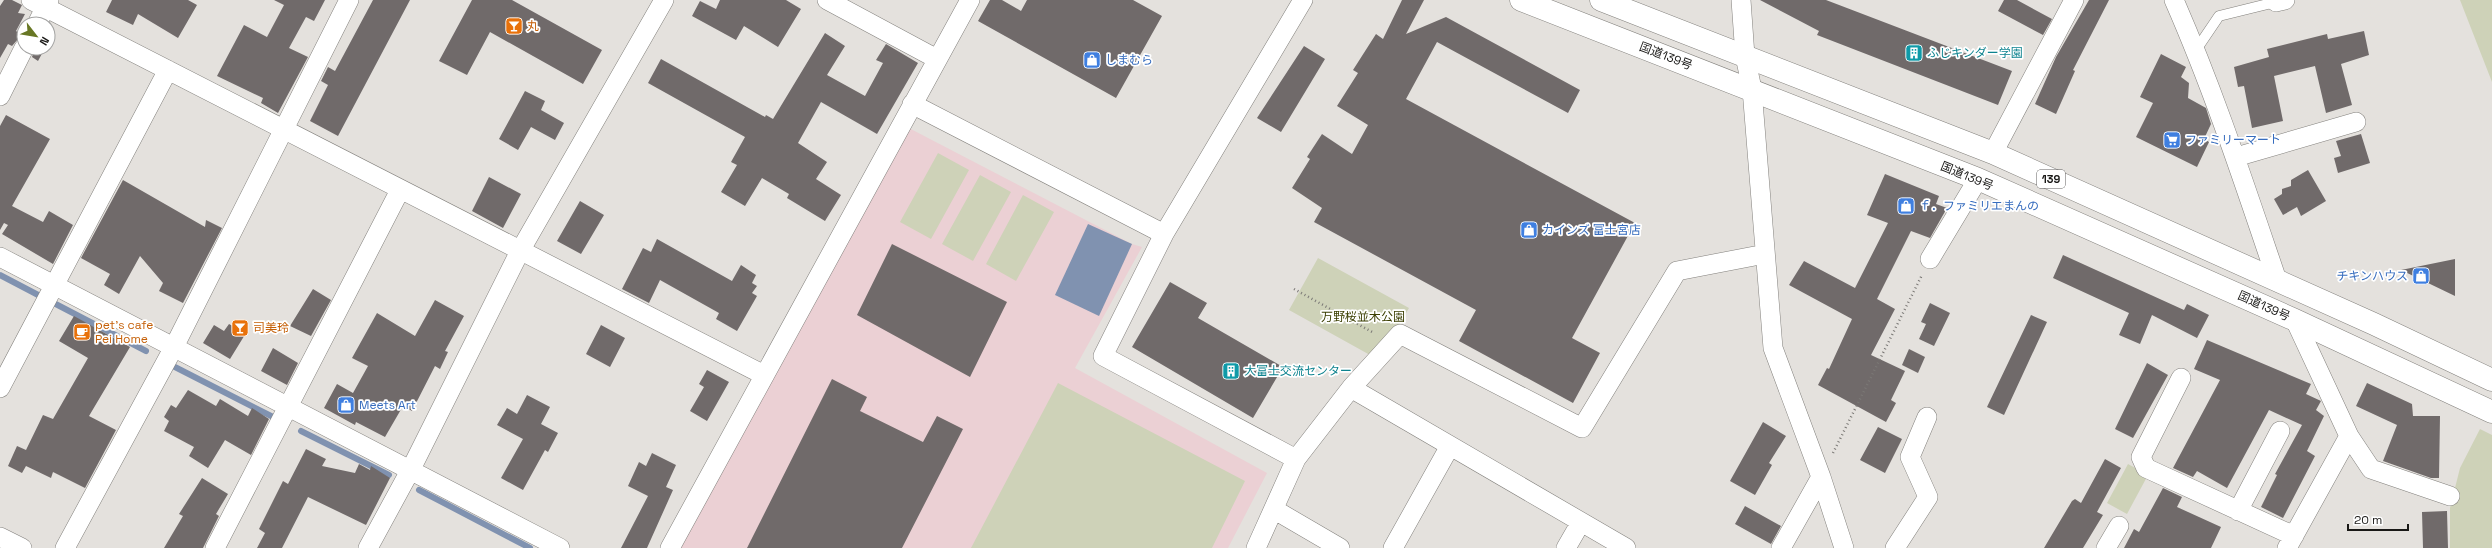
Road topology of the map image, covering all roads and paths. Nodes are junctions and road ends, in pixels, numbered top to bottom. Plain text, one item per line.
1 (349, 0) edge
2 (664, 0) edge
3 (827, 0) edge
4 (970, 0) edge
5 (1303, 0) edge
6 (1521, 0) edge
7 (1601, 0) edge
8 (1740, 0) edge
9 (2074, 0) edge
10 (2174, 0) edge
11 (2279, 1) edge
12 (42, 2) edge
13 (38, 16) edge
14 (2196, 50) junction
15 (20, 56) edge
16 (1745, 56) junction
17 (937, 58) junction
18 (168, 70) junction
19 (1752, 90) junction
20 (0, 96) edge
21 (912, 104) junction
22 (2356, 122) dead end
23 (283, 130) junction
24 (1993, 153) junction
25 (2236, 157) junction
26 (1978, 180) junction
27 (400, 190) junction
28 (1164, 234) junction
29 (520, 251) junction
30 (1765, 254) junction
31 (0, 257) edge
32 (1930, 259) joint
33 (2277, 280) junction
34 (54, 285) junction
35 (1294, 288) dead end
36 (2295, 320) junction
37 (1392, 343) junction
38 (174, 347) junction
39 (764, 375) junction
40 (2180, 378) dead end
41 (2492, 380) edge
42 (0, 388) edge
43 (1352, 388) junction
44 (288, 408) junction
45 (2492, 412) edge
46 (1927, 417) dead end
47 (2280, 431) dead end
48 (2349, 436) junction
49 (1450, 446) junction
50 (1296, 459) junction
51 (411, 469) junction
52 (1821, 476) junction
53 (2450, 496) dead end
54 (1275, 510) junction
55 (2238, 510) junction
56 (1581, 522) junction
57 (2119, 526) dead end
58 (0, 536) edge
59 (2290, 542) edge
60 (22, 548) edge
61 (65, 548) edge
62 (214, 548) edge
63 (368, 548) edge
64 (560, 548) edge
65 (670, 548) edge
66 (1256, 548) edge
67 (1340, 548) edge
68 (1393, 548) edge
69 (1566, 548) edge
70 (1626, 548) edge
71 (1781, 548) edge
72 (1844, 548) edge
73 (1895, 548) edge
74 (2106, 548) edge

1 - 23 street
2 - 29 street
3 - 17 street
4 - 17 street
5 - 28 street
6 - 19 highway, 国道139号 / 139
7 - 16 highway, 139
8 - 16 street
9 - 24 street
10 - 14 street
11 - 14 lane
12 - 13 street
12 - 18 street
14 - 25 street
15 - 20 street
16 - 19 street
16 - 24 highway, 139
17 - 21 street
18 - 23 street
18 - 34 street
19 - 26 highway, 国道139号 / 139
19 - 30 street
21 - 28 street
21 - 39 street
22 - 25 street
23 - 27 street
23 - 38 street
24 - 33 highway, 139
25 - 33 street
26 - 32 street
26 - 36 highway, 国道139号 / 139
27 - 29 street
27 - 44 street
28 - 50 street
29 - 39 street
29 - 51 street
30 - 37 street
30 - 52 street
31 - 34 street
32 - 52 path
33 - 41 highway, 139
34 - 38 street
34 - 42 street
35 - 37 path
36 - 45 highway, 国道139号 / 139
36 - 48 street
37 - 43 street
38 - 44 street
38 - 61 street
39 - 65 street
40 - 55 street
43 - 49 street
43 - 50 street
44 - 51 street
44 - 62 street
46 - 73 street
47 - 55 street
48 - 53 street
48 - 59 street
49 - 56 street
49 - 68 street
50 - 54 street
51 - 63 street
51 - 64 street
52 - 71 street
52 - 72 street
54 - 66 street
54 - 67 street
55 - 59 street
56 - 69 street
56 - 70 street
57 - 74 street
58 - 60 street

